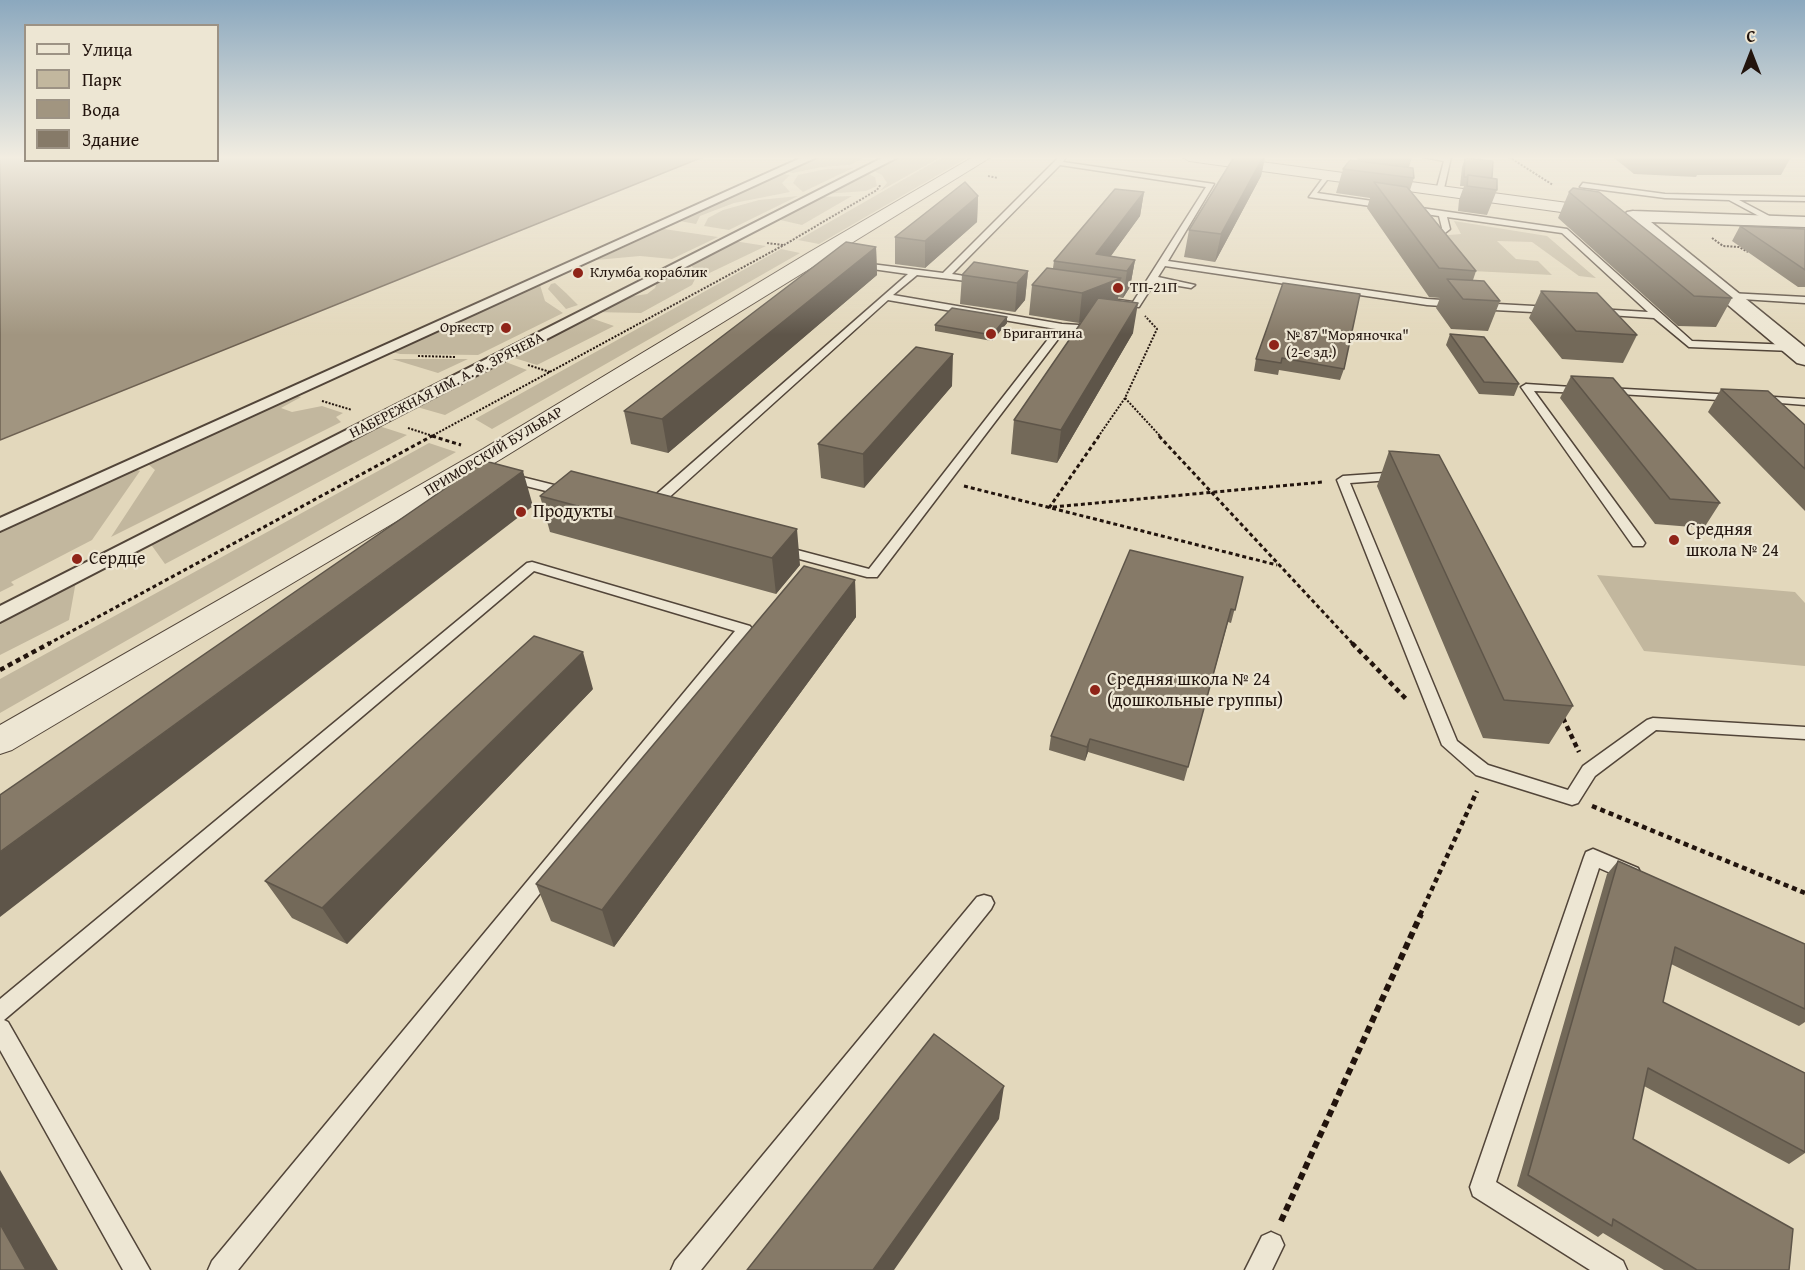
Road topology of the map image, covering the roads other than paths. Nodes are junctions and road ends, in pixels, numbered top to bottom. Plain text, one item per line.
1 (685, 216) edge
2 (779, 216) edge
3 (899, 216) edge
4 (1004, 216) edge
5 (1192, 216) edge
6 (1443, 216) edge
7 (1459, 216) edge
8 (1633, 216) edge
9 (1640, 216) edge
10 (1764, 216) edge
11 (1772, 221) junction
12 (1805, 222) edge
13 (1451, 254) edge
14 (852, 263) edge
15 (1163, 263) junction
16 (915, 272) junction
17 (946, 275) junction
18 (1152, 279) junction
19 (990, 282) edge
20 (1191, 285) dead end
21 (1480, 289) edge
22 (1729, 296) junction
23 (886, 297) junction
24 (1805, 300) edge
25 (1113, 302) edge
26 (1136, 305) junction
27 (1472, 305) edge
28 (1483, 306) edge
29 (1494, 307) junction
30 (1565, 310) edge
31 (1588, 312) edge
32 (1659, 315) junction
33 (1062, 327) junction
34 (1799, 353) edge
35 (1805, 402) edge
36 (482, 460) junction
37 (1415, 474) edge
38 (588, 498) edge
39 (645, 512) edge
40 (0, 525) edge
41 (1638, 543) dead end
42 (770, 546) edge
43 (0, 615) edge
44 (1805, 733) edge
45 (0, 741) edge
46 (1646, 881) edge
47 (984, 903) dead end
48 (0, 1012) edge
49 (0, 1029) edge
50 (1270, 1245) road end
51 (137, 1270) edge
52 (221, 1270) edge
53 (684, 1270) edge
54 (1258, 1270) edge
55 (1614, 1270) edge

1 - 40 street
2 - 43 street, НАБЕРЕЖНАЯ ИМ. А. Ф. ЗРЯЧЕВА
3 - 36 street, ПРИМОРСКИЙ БУЛЬВАР
4 - 17 lane
5 - 15 lane
6 - 13 lane
7 - 32 lane
8 - 22 street
9 - 11 street
10 - 11 lane
11 - 12 street
14 - 16 lane
15 - 18 lane
15 - 27 lane
16 - 17 lane
16 - 23 lane
17 - 19 lane
18 - 20 lane
18 - 26 lane
21 - 29 lane
22 - 24 lane
22 - 34 street
23 - 33 lane
23 - 39 lane
25 - 26 lane
26 - 33 lane
28 - 29 lane
29 - 30 lane
31 - 32 lane
32 - 34 lane
33 - 42 lane
35 - 41 lane
36 - 38 lane
36 - 45 street, ПРИМОРСКИЙ БУЛЬВАР
37 - 44 lane
46 - 55 lane
47 - 53 lane
48 - 52 lane
49 - 51 lane
50 - 54 lane

